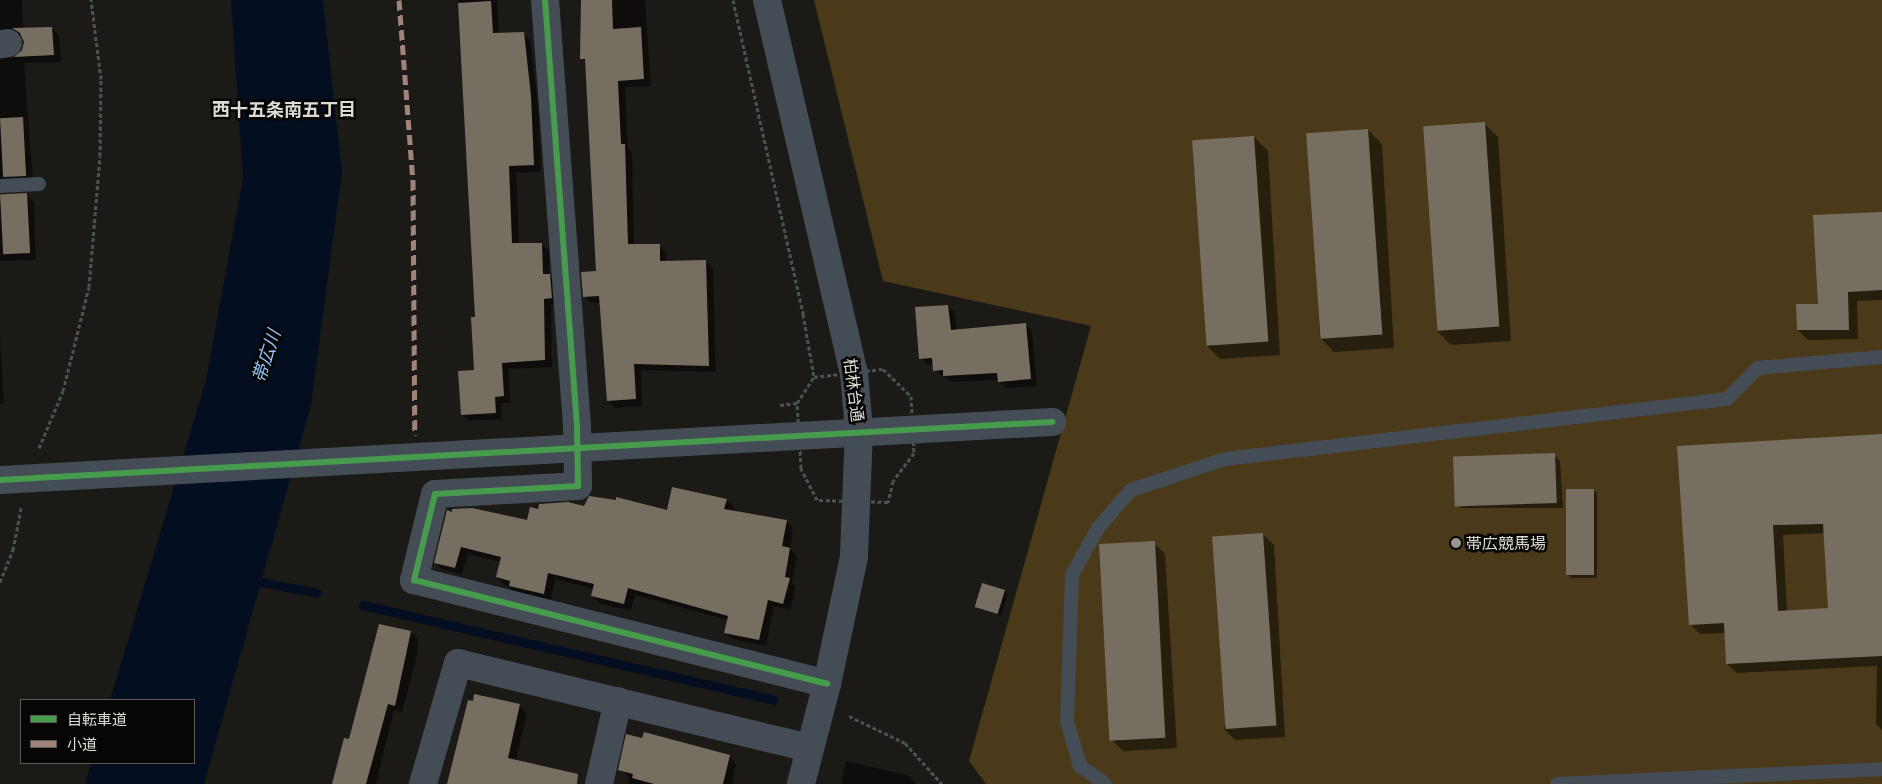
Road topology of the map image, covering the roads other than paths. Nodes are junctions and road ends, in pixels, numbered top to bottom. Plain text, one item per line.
1 (545, 0) edge
2 (767, 0) edge
3 (39, 184) dead end
4 (0, 186) edge
5 (1882, 357) edge
6 (1052, 422) dead end
7 (859, 430) junction
8 (578, 446) junction
9 (0, 480) edge
10 (827, 684) junction
11 (618, 702) junction
12 (810, 748) junction
13 (1882, 770) edge
14 (424, 784) edge
15 (599, 784) edge
16 (802, 784) edge
17 (1105, 784) edge
18 (1557, 784) edge

1 - 8 street
2 - 7 street, 柏林台通
3 - 4 lane
5 - 17 lane
6 - 7 street
7 - 8 street
7 - 10 street, 柏林台通
8 - 9 street
8 - 10 street
10 - 12 street, 柏林台通
11 - 12 street
11 - 14 street
11 - 15 street
12 - 16 street, 柏林台通
13 - 18 lane

